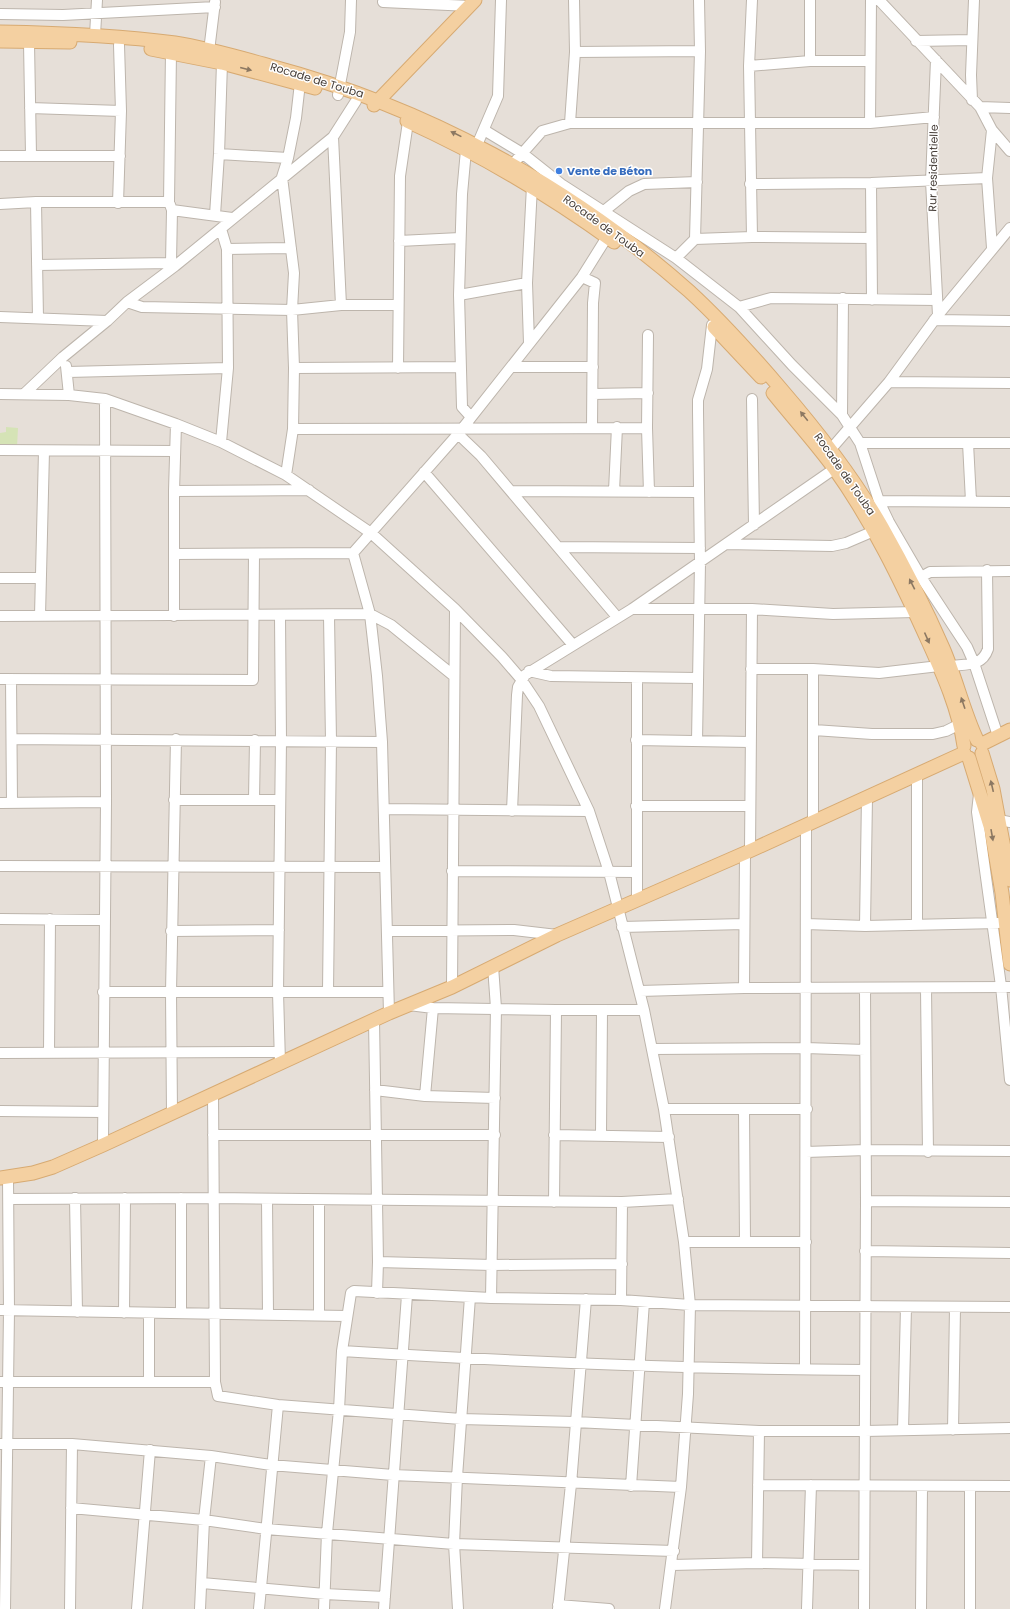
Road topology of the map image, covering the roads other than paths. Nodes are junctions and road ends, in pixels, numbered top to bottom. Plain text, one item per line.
1 (97, 0) edge
2 (351, 0) edge
3 (501, 0) edge
4 (574, 0) edge
5 (699, 0) edge
6 (752, 0) edge
7 (810, 0) edge
8 (871, 0) edge
9 (879, 0) edge
10 (974, 0) edge
11 (383, 2) dead end
12 (215, 3) edge
13 (473, 3) edge
14 (97, 12) junction
15 (0, 14) edge
16 (0, 32) edge
17 (95, 35) junction
18 (972, 40) junction
19 (0, 41) edge
20 (916, 41) junction
21 (29, 42) junction
22 (119, 45) junction
23 (209, 50) junction
24 (700, 51) junction
25 (171, 52) junction
26 (575, 52) junction
27 (936, 60) junction
28 (810, 61) junction
29 (869, 61) junction
30 (222, 63) junction
31 (749, 66) junction
32 (300, 83) junction
33 (339, 91) junction
34 (356, 101) junction
35 (976, 103) junction
36 (375, 104) junction
37 (30, 108) junction
38 (1010, 108) edge
39 (121, 111) junction
40 (934, 117) junction
41 (408, 122) junction
42 (570, 122) junction
43 (870, 123) junction
44 (698, 124) junction
45 (749, 124) junction
46 (484, 130) junction
47 (992, 130) junction
48 (333, 137) junction
49 (472, 148) junction
50 (1010, 151) edge
51 (522, 153) junction
52 (219, 154) junction
53 (31, 155) junction
54 (0, 156) edge
55 (120, 156) junction
56 (288, 158) junction
57 (512, 165) junction
58 (282, 177) junction
59 (987, 178) junction
60 (930, 181) junction
61 (697, 182) junction
62 (871, 183) junction
63 (750, 184) junction
64 (532, 186) junction
65 (36, 202) junction
66 (118, 203) junction
67 (0, 204) edge
68 (171, 206) junction
69 (604, 211) junction
70 (215, 215) junction
71 (232, 218) junction
72 (1010, 228) edge
73 (221, 229) junction
74 (606, 237) junction
75 (752, 237) junction
76 (460, 238) junction
77 (871, 238) junction
78 (695, 239) junction
79 (399, 240) junction
80 (227, 248) junction
81 (291, 248) junction
82 (992, 248) junction
83 (676, 258) junction
84 (173, 265) junction
85 (37, 266) junction
86 (582, 277) junction
87 (527, 283) junction
88 (459, 295) junction
89 (843, 298) junction
90 (872, 300) junction
91 (937, 300) junction
92 (127, 302) junction
93 (340, 305) junction
94 (398, 305) junction
95 (739, 307) junction
96 (227, 308) junction
97 (292, 310) junction
98 (0, 317) edge
99 (936, 317) junction
100 (38, 318) junction
101 (107, 321) junction
102 (1010, 321) edge
103 (712, 325) junction
104 (648, 335) dead end
105 (529, 343) junction
106 (63, 357) junction
107 (460, 367) junction
108 (512, 367) junction
109 (593, 367) junction
110 (228, 368) junction
111 (294, 368) junction
112 (398, 368) junction
113 (68, 372) junction
114 (889, 382) junction
115 (1010, 383) edge
116 (648, 393) junction
117 (0, 394) edge
118 (24, 394) junction
119 (592, 394) junction
120 (69, 395) junction
121 (105, 399) junction
122 (752, 400) dead end
123 (842, 415) junction
124 (471, 417) junction
125 (176, 424) junction
126 (850, 426) junction
127 (592, 427) junction
128 (617, 427) junction
129 (647, 428) junction
130 (293, 429) junction
131 (460, 431) junction
132 (221, 442) junction
133 (860, 443) junction
134 (968, 443) junction
135 (1010, 443) edge
136 (831, 449) junction
137 (0, 450) edge
138 (44, 451) junction
139 (106, 451) junction
140 (175, 451) junction
141 (834, 469) junction
142 (424, 472) junction
143 (286, 475) junction
144 (308, 490) junction
145 (174, 491) junction
146 (511, 491) junction
147 (614, 491) junction
148 (649, 492) junction
149 (698, 492) junction
150 (879, 501) junction
151 (971, 501) junction
152 (1010, 502) edge
153 (754, 525) junction
154 (881, 526) junction
155 (371, 533) junction
156 (726, 544) junction
157 (558, 547) junction
158 (700, 548) junction
159 (352, 553) junction
160 (174, 554) junction
161 (254, 554) junction
162 (700, 563) junction
163 (987, 570) junction
164 (1010, 571) edge
165 (921, 577) junction
166 (0, 578) edge
167 (41, 578) junction
168 (454, 609) junction
169 (632, 609) junction
170 (699, 610) junction
171 (752, 610) junction
172 (915, 612) junction
173 (370, 614) junction
174 (0, 616) edge
175 (40, 616) junction
176 (105, 616) junction
177 (174, 616) junction
178 (254, 616) junction
179 (280, 616) junction
180 (329, 616) junction
181 (617, 618) junction
182 (573, 645) junction
183 (974, 663) junction
184 (945, 666) junction
185 (751, 668) junction
186 (813, 668) junction
187 (529, 671) junction
188 (454, 676) junction
189 (637, 678) junction
190 (698, 678) junction
191 (0, 679) edge
192 (11, 679) junction
193 (105, 679) junction
194 (521, 679) junction
195 (960, 724) junction
196 (814, 730) junction
197 (1004, 733) edge
198 (12, 738) junction
199 (106, 739) junction
200 (176, 739) junction
201 (255, 740) junction
202 (636, 740) junction
203 (281, 741) junction
204 (331, 741) junction
205 (697, 741) junction
206 (382, 742) junction
207 (750, 742) junction
208 (980, 746) junction
209 (966, 752) junction
210 (917, 774) junction
211 (867, 798) junction
212 (174, 800) junction
213 (254, 800) junction
214 (280, 800) junction
215 (106, 802) junction
216 (0, 803) edge
217 (12, 803) junction
218 (636, 806) junction
219 (750, 806) junction
220 (384, 809) junction
221 (453, 810) junction
222 (512, 811) junction
223 (589, 811) junction
224 (1005, 821) edge
225 (809, 823) junction
226 (748, 851) junction
227 (0, 866) edge
228 (279, 866) junction
229 (329, 866) junction
230 (172, 867) junction
231 (385, 867) junction
232 (105, 868) junction
233 (452, 871) junction
234 (609, 872) junction
235 (637, 872) junction
236 (1010, 880) edge
237 (637, 899) junction
238 (618, 908) junction
239 (0, 919) edge
240 (50, 919) junction
241 (104, 920) junction
242 (999, 923) junction
243 (744, 924) junction
244 (806, 924) junction
245 (917, 925) junction
246 (865, 926) junction
247 (622, 927) junction
248 (279, 930) junction
249 (172, 931) junction
250 (387, 931) junction
251 (451, 931) junction
252 (557, 934) junction
253 (1010, 964) edge
254 (493, 966) junction
255 (452, 987) junction
256 (805, 987) junction
257 (1006, 987) edge
258 (744, 988) junction
259 (865, 988) junction
260 (926, 989) junction
261 (328, 991) junction
262 (640, 991) junction
263 (104, 992) junction
264 (171, 992) junction
265 (278, 992) junction
266 (388, 992) junction
267 (408, 1005) junction
268 (433, 1008) junction
269 (496, 1008) junction
270 (556, 1010) junction
271 (644, 1010) junction
272 (602, 1011) junction
273 (389, 1013) junction
274 (374, 1020) junction
275 (806, 1048) junction
276 (652, 1049) junction
277 (866, 1050) junction
278 (0, 1053) edge
279 (49, 1053) junction
280 (171, 1053) junction
281 (103, 1054) junction
282 (279, 1057) junction
283 (1010, 1080) edge
284 (375, 1090) junction
285 (213, 1095) junction
286 (425, 1096) junction
287 (495, 1098) junction
288 (664, 1109) junction
289 (744, 1110) junction
290 (806, 1110) junction
291 (0, 1111) edge
292 (103, 1112) junction
293 (172, 1113) junction
294 (213, 1135) junction
295 (376, 1135) junction
296 (495, 1135) junction
297 (554, 1135) junction
298 (602, 1135) junction
299 (669, 1137) junction
300 (103, 1145) junction
301 (866, 1150) junction
302 (1010, 1151) edge
303 (806, 1152) junction
304 (928, 1152) junction
305 (4, 1178) edge
306 (9, 1198) junction
307 (75, 1198) junction
308 (125, 1198) junction
309 (181, 1198) junction
310 (213, 1198) junction
311 (267, 1199) junction
312 (678, 1199) junction
313 (318, 1200) junction
314 (377, 1200) junction
315 (866, 1201) junction
316 (494, 1202) junction
317 (554, 1202) junction
318 (622, 1202) junction
319 (1010, 1202) edge
320 (684, 1242) junction
321 (745, 1242) junction
322 (806, 1242) junction
323 (4, 1244) edge
324 (865, 1251) junction
325 (1010, 1253) edge
326 (378, 1262) junction
327 (622, 1264) junction
328 (492, 1265) junction
329 (377, 1293) junction
330 (407, 1295) junction
331 (470, 1297) junction
332 (491, 1298) junction
333 (586, 1299) junction
334 (621, 1300) junction
335 (644, 1302) junction
336 (690, 1304) junction
337 (805, 1306) junction
338 (864, 1306) junction
339 (906, 1307) junction
340 (1010, 1307) edge
341 (955, 1308) junction
342 (5, 1311) edge
343 (77, 1312) junction
344 (124, 1313) junction
345 (149, 1313) junction
346 (181, 1313) junction
347 (215, 1313) junction
348 (268, 1314) junction
349 (319, 1315) junction
350 (347, 1316) junction
351 (342, 1351) junction
352 (403, 1355) junction
353 (466, 1359) junction
354 (580, 1363) junction
355 (640, 1365) junction
356 (689, 1367) junction
357 (805, 1369) junction
358 (865, 1370) junction
359 (149, 1381) junction
360 (4, 1382) edge
361 (215, 1382) junction
362 (278, 1405) junction
363 (339, 1410) junction
364 (398, 1415) junction
365 (461, 1419) junction
366 (575, 1422) junction
367 (635, 1425) junction
368 (686, 1428) junction
369 (1010, 1428) edge
370 (902, 1430) junction
371 (953, 1430) junction
372 (759, 1431) junction
373 (865, 1431) junction
374 (3, 1444) edge
375 (72, 1444) junction
376 (150, 1450) junction
377 (211, 1456) junction
378 (271, 1465) junction
379 (332, 1471) junction
380 (393, 1475) junction
381 (457, 1477) junction
382 (570, 1484) junction
383 (758, 1485) junction
384 (811, 1485) junction
385 (864, 1485) junction
386 (631, 1486) junction
387 (922, 1486) junction
388 (970, 1486) junction
389 (1010, 1486) edge
390 (681, 1488) junction
391 (71, 1508) junction
392 (145, 1516) junction
393 (204, 1520) junction
394 (266, 1529) junction
395 (327, 1533) junction
396 (388, 1539) junction
397 (454, 1544) junction
398 (564, 1548) junction
399 (674, 1551) junction
400 (758, 1563) junction
401 (808, 1564) junction
402 (672, 1565) junction
403 (864, 1565) junction
404 (202, 1583) junction
405 (261, 1588) junction
406 (325, 1594) junction
407 (385, 1597) junction
408 (558, 1607) edge
409 (5, 1609) edge
410 (70, 1609) edge
411 (137, 1609) edge
412 (200, 1609) edge
413 (259, 1609) edge
414 (324, 1609) edge
415 (384, 1609) edge
416 (458, 1609) edge
417 (609, 1609) edge
418 (665, 1609) edge
419 (807, 1609) edge
420 (864, 1609) edge
421 (921, 1609) edge
422 (970, 1609) edge

1 - 14 street
2 - 33 street
3 - 46 street
4 - 26 street
5 - 24 street
6 - 31 street
7 - 28 street
8 - 29 street
9 - 20 street
10 - 18 street
11 - 13 street
12 - 14 street
12 - 23 street
13 - 36 main road
14 - 15 street
14 - 17 street
16 - 17 main road, Rocade de Touba
17 - 23 main road, Rocade de Touba
18 - 20 street
18 - 35 street
19 - 21 main road, Rocade de Touba
20 - 27 street
21 - 22 main road, Rocade de Touba
21 - 37 street
22 - 25 main road, Rocade de Touba
22 - 39 street
23 - 33 main road, Rocade de Touba
24 - 26 street
24 - 44 street
25 - 30 main road, Rocade de Touba
25 - 68 street
26 - 42 street
27 - 35 street
27 - 40 street, Rur residentielle
28 - 29 street
28 - 31 street
29 - 43 street
30 -> 32 main road, Rocade de Touba
30 - 52 street
31 - 45 street
32 - 33 main road, Rocade de Touba
32 - 56 street
33 - 34 main road, Rocade de Touba
33 - 36 main road, Rocade de Touba
34 - 36 main road, Rocade de Touba
34 - 48 street
35 - 38 street
35 - 47 street
36 - 41 main road, Rocade de Touba
49 -> 36 main road, Rocade de Touba
37 - 39 street
37 - 53 street
39 - 55 street
40 - 43 street
40 - 60 street, Rur residentielle
41 - 49 main road, Rocade de Touba
41 - 79 street
42 - 44 street
42 - 51 street
43 - 45 street
44 - 45 street
44 - 61 street
45 - 63 street
46 - 49 street
46 - 51 street
47 - 50 street
47 - 59 street
48 - 58 street
48 - 93 street
49 - 57 main road, Rocade de Touba
49 - 64 main road, Rocade de Touba
49 - 76 street
51 - 57 street
51 - 69 street
52 - 56 street
52 - 70 street
53 - 54 street
53 - 55 street
55 - 66 street
56 - 58 street
136 -> 57 main road, Rocade de Touba
58 - 71 street
58 - 81 street
59 - 60 street
59 - 82 street
60 - 62 street
60 - 91 street, Rur residentielle
61 - 69 street
61 - 78 street
62 - 63 street
62 - 77 street
63 - 75 street
64 - 74 main road, Rocade de Touba
64 - 87 street
65 - 66 street
65 - 67 street
65 - 85 street
66 - 68 street
68 - 70 street
68 - 84 street
69 - 83 street
70 - 71 street
71 - 73 street
72 - 82 street
73 - 80 street
73 - 84 street
74 - 86 street
74 - 103 main road, Rocade de Touba
75 - 77 street
75 - 78 street
76 - 79 street
76 - 88 street
77 - 90 street
78 - 83 street
79 - 94 street
80 - 81 street
80 - 96 street
81 - 97 street
82 - 99 street
83 - 95 street
84 - 85 street
84 - 92 street
85 - 100 street
86 - 105 street
86 - 109 street
87 - 88 street
87 - 105 street
88 - 107 street
89 - 90 street
89 - 95 street
89 - 123 street
90 - 91 street
91 - 99 street, Rur residentielle
92 - 96 street
92 - 101 street
93 - 94 street
93 - 97 street
94 - 112 street
95 - 123 street
96 - 97 street
96 - 110 street
97 - 111 street
98 - 100 street
99 - 102 street
99 - 114 street
100 - 101 street
101 - 106 street
103 - 141 main road, Rocade de Touba
103 - 149 street
104 - 116 street
105 - 108 street
106 - 113 street
106 - 118 street
107 - 112 street
107 - 124 street
108 - 109 street
108 - 124 street
109 - 119 street
110 - 113 street
110 - 132 street
111 - 112 street
111 - 130 street
113 - 120 street
114 - 115 street
114 - 126 street
116 - 119 street
116 - 129 street
117 - 118 street
118 - 120 street
119 - 127 street
120 - 121 street
121 - 125 street
121 - 139 street
122 - 153 street
123 - 126 street
124 - 131 street
125 - 132 street
125 - 140 street
126 - 133 street
126 - 136 street
127 - 128 street
127 - 131 street
128 - 129 street
128 - 147 street
129 - 148 street
130 - 131 street
130 - 143 street
131 - 142 street
131 - 146 street
132 - 143 street
133 - 134 street
133 - 150 street
134 - 135 street
134 - 151 street
136 - 154 main road, Rocade de Touba
137 - 138 street
138 - 139 street
138 - 167 street
139 - 140 street
139 - 176 street
140 - 145 street
141 - 153 street
141 - 154 main road, Rocade de Touba
142 - 155 street
142 - 182 street
143 - 144 street
144 - 145 street
144 - 155 street
145 - 160 street
146 - 147 street
146 - 157 street
147 - 148 street
148 - 149 street
149 - 158 street
150 - 151 street
150 - 154 street
151 - 152 street
153 - 156 street
154 - 156 street
154 - 165 street
154 - 172 main road, Rocade de Touba
184 -> 154 main road, Rocade de Touba
155 - 159 street
155 - 168 street
156 - 162 street
157 - 158 street
157 - 181 street
158 - 162 street
159 - 161 street
159 - 173 street
160 - 161 street
160 - 177 street
161 - 178 street
162 - 169 street
162 - 170 street
163 - 164 street
163 - 165 street
163 - 183 street
165 - 183 street
166 - 167 street
167 - 175 street
168 - 188 street
168 - 194 street
169 - 170 street
169 - 181 street
170 - 171 street
170 - 190 street
171 - 172 street
171 - 185 street
172 -> 184 main road, Rocade de Touba
173 - 180 street
173 - 188 street
173 - 206 street
174 - 175 street
175 - 176 street
176 - 177 street
176 - 193 street
177 - 178 street
178 - 179 street
178 - 193 street
179 - 180 street
179 - 203 street
180 - 204 street
181 - 182 street
182 - 187 street
183 - 184 street
183 - 197 street
184 - 186 street
184 - 195 main road, Rocade de Touba
208 -> 184 main road, Rocade de Touba
185 - 186 street
185 - 207 street
186 - 196 street
187 - 189 street
187 - 194 street
188 - 221 street
189 - 190 street
189 - 202 street
190 - 205 street
191 - 192 street
192 - 193 street
192 - 198 street
193 - 199 street
194 - 222 street
194 - 223 street
195 - 196 street
195 - 209 main road, Rocade de Touba
196 - 225 street
197 - 208 main road
198 - 199 street
198 - 217 street
199 - 200 street
199 - 215 street
200 - 201 street
200 - 212 street
201 - 203 street
201 - 213 street
202 - 205 street
202 - 218 street
203 - 204 street
203 - 214 street
204 - 206 street
204 - 229 street
205 - 207 street
206 - 220 street
207 - 219 street
208 - 209 main road
208 - 209 main road
224 -> 208 main road, Rocade de Touba
209 - 210 main road
209 - 242 main road, Rocade de Touba
210 - 211 main road
210 - 245 street
211 - 225 main road
211 - 246 street
212 - 213 street
212 - 230 street
213 - 214 street
214 - 228 street
215 - 217 street
215 - 232 street
216 - 217 street
218 - 219 street
218 - 235 street
219 - 226 street
220 - 221 street
220 - 231 street
221 - 222 street
221 - 233 street
222 - 223 street
223 - 234 street
224 - 236 main road, Rocade de Touba
225 - 226 main road
225 - 244 street
226 - 237 main road
226 - 243 street
227 - 232 street
228 - 229 street
228 - 230 street
228 - 248 street
229 - 231 street
229 - 261 street
230 - 232 street
230 - 249 street
231 - 250 street
232 - 241 street
233 - 234 street
233 - 251 street
234 - 235 street
234 - 238 street
235 - 237 street
237 - 238 main road
238 - 247 street
238 - 252 main road
239 - 240 street
240 - 241 street
240 - 279 street
241 - 263 street
242 - 245 street
242 - 253 main road, Rocade de Touba
242 - 257 street
243 - 247 street
243 - 258 street
244 - 246 street
244 - 256 street
245 - 246 street
247 - 262 street
248 - 249 street
248 - 265 street
249 - 264 street
250 - 251 street
250 - 266 street
251 - 252 street
251 - 255 street
252 - 254 main road
254 - 255 main road
254 - 269 street
255 - 267 main road
256 - 258 street
256 - 259 street
256 - 275 street
257 - 260 street
257 - 283 street
258 - 262 street
259 - 260 street
259 - 277 street
260 - 304 street
261 - 265 street
261 - 266 street
262 - 271 street
263 - 264 street
263 - 281 street
264 - 265 street
264 - 280 street
265 - 282 street
266 - 273 street
267 - 268 street
267 - 273 main road
268 - 269 street
268 - 286 street
269 - 270 street
269 - 287 street
270 - 272 street
270 - 297 street
271 - 272 street
271 - 276 street
272 - 298 street
273 - 274 main road
274 - 282 main road
274 - 284 street
275 - 276 street
275 - 277 street
275 - 290 street
276 - 288 street
277 - 301 street
278 - 279 street
279 - 281 street
280 - 281 street
280 - 282 street
280 - 293 street
281 - 292 street
282 - 285 main road
284 - 286 street
284 - 295 street
285 - 293 main road
285 - 294 street
286 - 287 street
287 - 296 street
288 - 289 street
288 - 299 street
289 - 290 street
289 - 321 street
290 - 303 street
291 - 292 street
292 - 300 street
293 - 300 main road
294 - 295 street
294 - 310 street
295 - 296 street
295 - 314 street
296 - 316 street
297 - 298 street
297 - 317 street
298 - 299 street
299 - 312 street
300 - 305 main road
301 - 303 street
301 - 304 street
301 - 315 street
302 - 304 street
303 - 322 street
305 - 306 street
306 - 307 street
306 - 323 street
307 - 308 street
307 - 343 street
308 - 309 street
308 - 344 street
309 - 310 street
309 - 346 street
310 - 311 street
310 - 347 street
311 - 313 street
311 - 348 street
312 - 318 street
312 - 320 street
313 - 314 street
313 - 349 street
314 - 316 street
314 - 326 street
315 - 319 street
315 - 324 street
316 - 317 street
316 - 328 street
317 - 318 street
318 - 327 street
320 - 321 street
320 - 336 street
321 - 322 street
322 - 337 street
323 - 342 street
324 - 325 street
324 - 338 street
326 - 328 street
326 - 329 street
327 - 328 street
327 - 334 street
328 - 332 street
329 - 330 street
329 - 350 street
330 - 331 street
330 - 352 street
331 - 332 street
331 - 353 street
332 - 333 street
333 - 334 street
333 - 354 street
334 - 335 street
335 - 336 street
335 - 355 street
336 - 337 street
336 - 356 street
337 - 338 street
337 - 357 street
338 - 339 street
338 - 358 street
339 - 341 street
339 - 370 street
340 - 341 street
341 - 371 street
342 - 343 street
342 - 360 street
343 - 344 street
344 - 345 street
345 - 346 street
345 - 359 street
346 - 347 street
347 - 348 street
347 - 361 street
348 - 349 street
349 - 350 street
350 - 351 street
351 - 352 street
351 - 363 street
352 - 353 street
352 - 364 street
353 - 354 street
353 - 365 street
354 - 355 street
354 - 366 street
355 - 356 street
355 - 367 street
356 - 357 street
356 - 368 street
357 - 358 street
358 - 373 street
359 - 360 street
359 - 361 street
360 - 374 street
361 - 362 street
362 - 363 street
362 - 378 street
363 - 364 street
363 - 379 street
364 - 365 street
364 - 380 street
365 - 366 street
365 - 381 street
366 - 367 street
366 - 382 street
367 - 368 street
367 - 386 street
368 - 372 street
368 - 390 street
369 - 371 street
370 - 371 street
370 - 373 street
372 - 373 street
372 - 383 street
373 - 385 street
374 - 375 street
374 - 409 street
375 - 376 street
375 - 391 street
376 - 377 street
376 - 392 street
377 - 378 street
377 - 393 street
378 - 379 street
378 - 394 street
379 - 380 street
379 - 395 street
380 - 381 street
380 - 396 street
381 - 382 street
381 - 397 street
382 - 386 street
382 - 398 street
383 - 384 street
383 - 400 street
384 - 385 street
384 - 401 street
385 - 387 street
385 - 403 street
386 - 390 street
387 - 388 street
387 - 421 street
388 - 389 street
388 - 422 street
390 - 399 street
391 - 392 street
391 - 410 street
392 - 393 street
392 - 411 street
393 - 394 street
393 - 404 street
394 - 395 street
394 - 405 street
395 - 396 street
395 - 406 street
396 - 397 street
396 - 407 street
397 - 398 street
397 - 416 street
398 - 399 street
398 - 408 street
399 - 402 street
400 - 401 street
400 - 402 street
401 - 403 street
401 - 419 street
402 - 418 street
403 - 420 street
404 - 405 street
404 - 412 street
405 - 406 street
405 - 413 street
406 - 407 street
406 - 414 street
407 - 415 street
408 - 417 street

